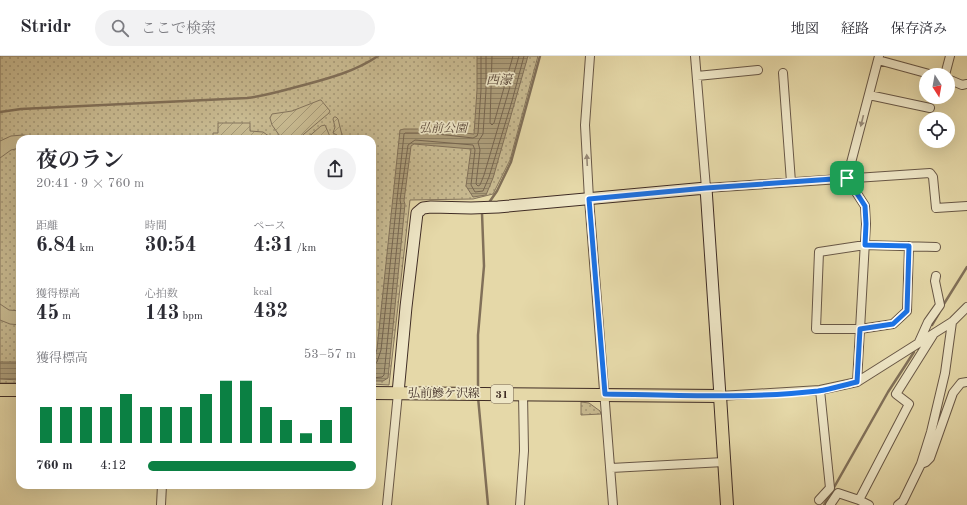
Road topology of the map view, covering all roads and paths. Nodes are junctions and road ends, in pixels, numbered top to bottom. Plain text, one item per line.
1 (590, 56) edge
2 (696, 56) edge
3 (950, 56) edge
4 (878, 58) edge
5 (947, 68) edge
6 (758, 70) dead end
7 (919, 71) edge
8 (783, 73) dead end
9 (697, 76) junction
10 (955, 82) edge
11 (967, 84) edge
12 (869, 95) junction
13 (930, 108) dead end
14 (847, 178) junction
15 (791, 182) junction
16 (706, 188) junction
17 (589, 199) junction
18 (967, 206) edge
19 (865, 245) junction
20 (909, 246) junction
21 (936, 248) dead end
22 (936, 276) dead end
23 (967, 307) edge
24 (952, 322) junction
25 (860, 329) junction
26 (935, 332) junction
27 (918, 342) junction
28 (857, 382) junction
29 (967, 382) edge
30 (0, 390) edge
31 (16, 390) edge
32 (820, 390) junction
33 (376, 393) edge
34 (398, 393) junction
35 (523, 394) junction
36 (605, 394) junction
37 (720, 396) junction
38 (724, 462) junction
39 (921, 464) junction
40 (610, 468) junction
41 (162, 489) edge
42 (819, 500) dead end
43 (859, 500) junction
44 (161, 505) edge
45 (387, 505) edge
46 (520, 505) edge
47 (613, 505) edge
48 (727, 505) edge
49 (830, 505) edge
50 (869, 505) edge
51 (898, 505) edge

17 -> 1 street
2 - 9 street
3 - 5 street
4 - 7 street
4 - 12 street
6 - 9 street
8 - 15 street
9 - 16 street
10 - 11 street
12 - 13 street
12 -> 14 street
14 - 15 street
14 - 18 street
14 - 19 street
15 - 16 street
16 - 17 street
16 - 37 street
17 - 34 street
17 - 36 street
19 - 20 street
19 - 25 street
19 - 25 street
20 - 21 street
20 - 25 street
22 - 27 street
23 - 24 street
24 - 26 street
24 - 39 street
25 - 28 street
26 - 27 street
26 - 43 street
27 - 28 street
28 - 32 street
29 - 39 street
30 - 31 main road
32 - 37 street
32 - 42 street
33 - 34 main road, 弘前鰺ケ沢線 / 31
34 - 35 main road, 弘前鰺ケ沢線 / 31
34 - 45 street
35 - 36 main road, 弘前鰺ケ沢線 / 31
35 - 46 street
36 - 37 main road, 弘前鰺ケ沢線 / 31
36 - 40 street
37 - 38 main road
38 - 40 street
38 - 48 main road
39 - 51 street
40 - 47 street
41 - 44 street
43 - 49 street
43 - 50 street

